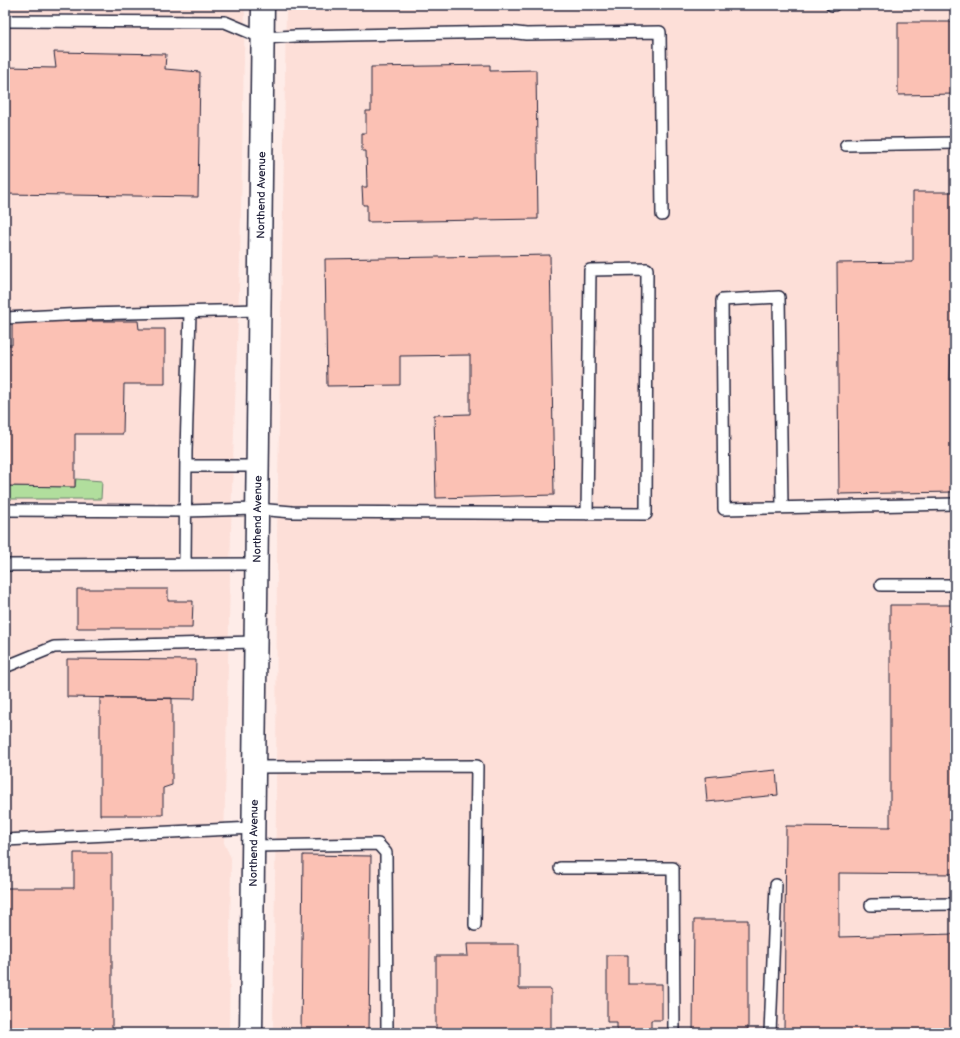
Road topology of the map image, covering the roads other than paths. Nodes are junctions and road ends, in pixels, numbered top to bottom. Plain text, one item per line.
1 (263, 5) edge
2 (5, 21) edge
3 (263, 38) junction
4 (955, 143) edge
5 (846, 145) dead end
6 (662, 215) dead end
7 (261, 310) junction
8 (190, 312) junction
9 (5, 318) edge
10 (186, 466) junction
11 (258, 466) junction
12 (955, 504) edge
13 (782, 507) junction
14 (257, 509) junction
15 (5, 510) edge
16 (186, 511) junction
17 (587, 514) junction
18 (185, 564) junction
19 (256, 564) junction
20 (5, 565) edge
21 (881, 585) dead end
22 (955, 585) edge
23 (255, 642) junction
24 (5, 667) edge
25 (254, 767) junction
26 (253, 837) junction
27 (5, 840) edge
28 (560, 868) dead end
29 (776, 886) dead end
30 (955, 904) edge
31 (871, 905) dead end
32 (475, 925) dead end
33 (251, 1033) edge
34 (387, 1033) edge
35 (674, 1033) edge
36 (770, 1033) edge

1 - 3 street, Northend Avenue
2 - 3 lane
3 - 6 lane
3 - 7 street, Northend Avenue
4 - 5 lane
7 - 8 lane
7 - 11 street, Northend Avenue
8 - 9 lane
8 - 10 lane
10 - 11 lane
10 - 16 lane
11 - 14 street, Northend Avenue
12 - 13 lane
13 - 13 lane
14 - 16 lane
14 - 17 lane
14 - 19 street, Northend Avenue
15 - 16 lane
16 - 18 lane
17 - 17 lane
18 - 19 lane
18 - 20 lane
19 - 23 street, Northend Avenue
21 - 22 lane
23 - 24 lane
23 - 25 street, Northend Avenue
25 - 26 street, Northend Avenue
25 - 32 lane
26 - 27 lane
26 - 33 street, Northend Avenue
26 - 34 lane
28 - 35 lane
29 - 36 lane
30 - 31 lane

